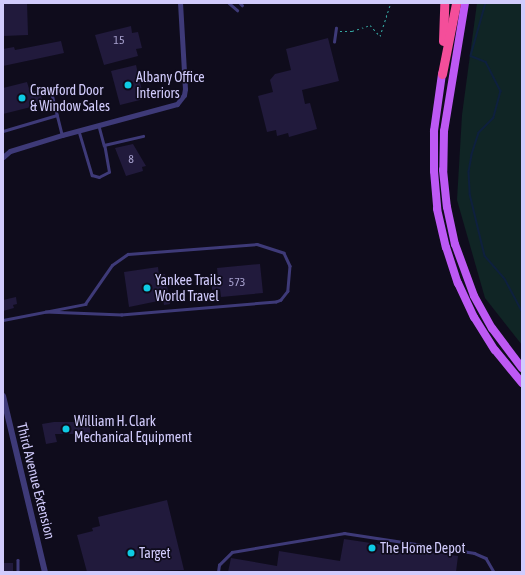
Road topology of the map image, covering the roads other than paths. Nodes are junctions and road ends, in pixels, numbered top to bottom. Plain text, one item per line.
1 (180, 3) edge
2 (229, 3) edge
3 (444, 3) edge
4 (456, 3) edge
5 (465, 3) edge
6 (237, 10) dead end
7 (335, 29) road end
8 (334, 42) dead end
9 (442, 74) junction
10 (51, 90) dead end
11 (57, 115) junction
12 (99, 126) junction
13 (3, 131) edge
14 (79, 131) junction
15 (62, 135) junction
16 (143, 136) dead end
17 (104, 145) junction
18 (3, 150) edge
19 (10, 151) junction
20 (3, 157) edge
21 (46, 312) junction
22 (3, 320) edge
23 (522, 368) edge
24 (522, 383) edge
25 (3, 396) edge
26 (5, 410) edge
27 (18, 560) dead end
28 (18, 572) edge
29 (46, 572) edge
30 (218, 572) edge
31 (494, 572) edge

1 - 12 street
2 - 6 lane
3 - 9 highway
4 - 9 highway
5 - 23 main road
7 - 8 lane
9 - 24 main road
10 - 11 lane
11 - 13 lane
11 - 15 lane
12 - 14 street
12 - 17 lane
14 - 15 street
14 - 17 lane
15 - 19 street
16 - 17 lane
18 - 19 street
19 - 20 street
21 - 21 lane
21 - 22 lane
25 - 26 street, Third Avenue Extension
26 - 29 street, Third Avenue Extension
27 - 28 lane
30 - 31 lane

